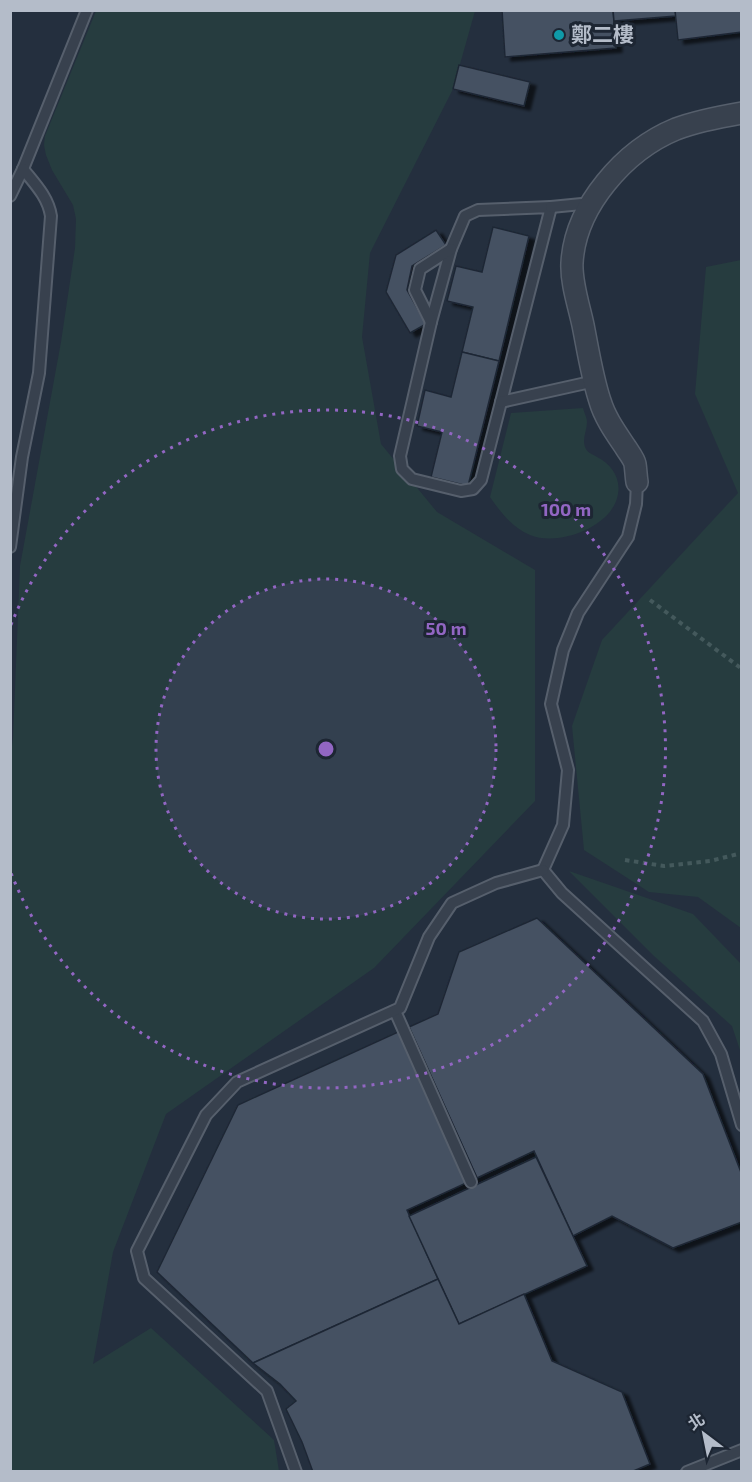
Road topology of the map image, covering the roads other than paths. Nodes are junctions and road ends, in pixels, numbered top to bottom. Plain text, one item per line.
1 (87, 10) edge
2 (741, 113) edge
3 (23, 169) junction
4 (10, 196) edge
5 (592, 202) junction
6 (551, 207) junction
7 (452, 249) junction
8 (432, 322) junction
9 (595, 381) junction
10 (501, 402) junction
11 (637, 482) joint
12 (10, 547) edge
13 (543, 870) junction
14 (395, 1011) junction
15 (741, 1125) edge
16 (471, 1182) dead end
17 (741, 1450) edge
18 (296, 1472) edge
19 (687, 1472) edge

1 - 3 lane
2 - 5 street
3 - 4 lane
3 - 12 lane
5 - 6 lane
5 - 9 street
6 - 7 lane
6 - 10 lane
7 - 8 lane
7 - 8 lane
8 - 10 lane
9 - 10 lane
9 - 11 street
11 - 13 lane
13 - 14 lane
13 - 15 lane
14 - 16 lane
14 - 18 lane
17 - 19 lane

